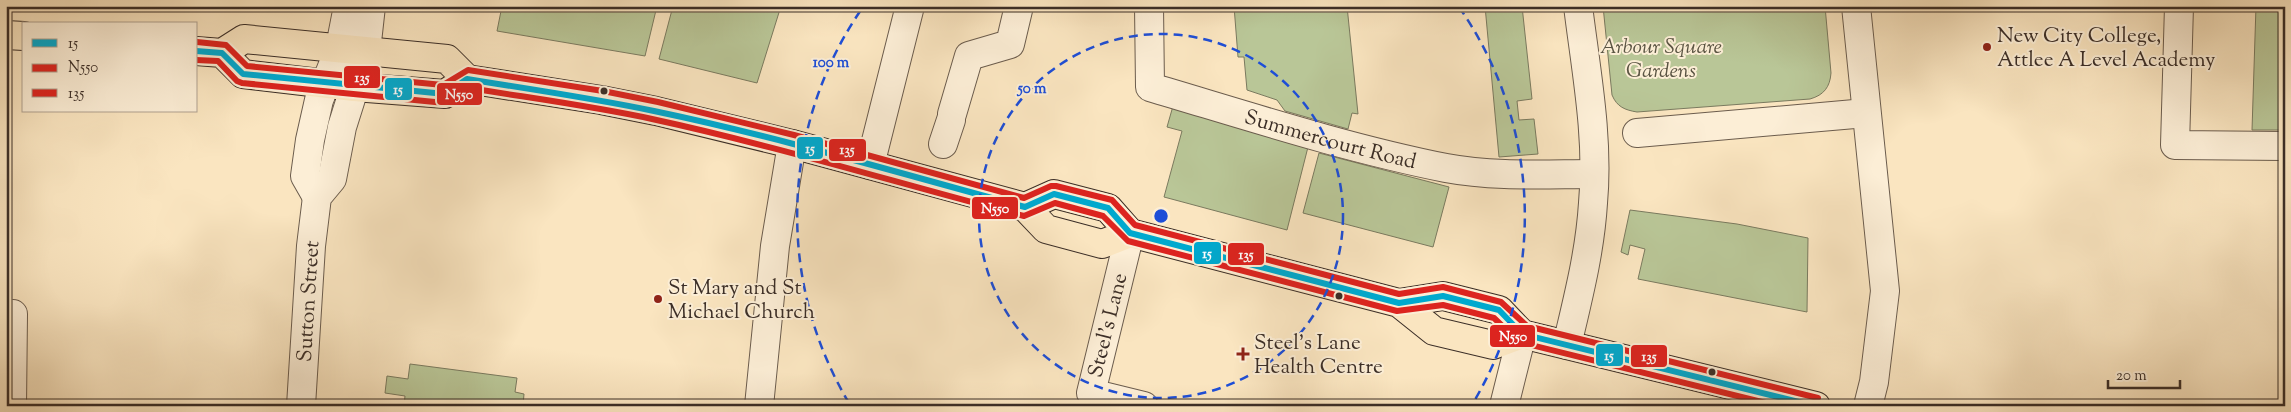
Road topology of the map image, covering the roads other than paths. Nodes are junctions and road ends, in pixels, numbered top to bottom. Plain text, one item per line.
1 (348, 6) edge
2 (371, 6) edge
3 (910, 6) edge
4 (1019, 6) edge
5 (1149, 6) edge
6 (1578, 6) edge
7 (1856, 6) edge
8 (2179, 6) edge
9 (6, 35) edge
10 (22, 36) edge
11 (353, 49) junction
12 (209, 52) edge
13 (467, 79) junction
14 (326, 82) junction
15 (354, 86) junction
16 (1866, 113) junction
17 (949, 126) dead end
18 (1637, 133) dead end
19 (792, 144) junction
20 (2285, 146) edge
21 (870, 165) junction
22 (1594, 174) junction
23 (317, 197) junction
24 (1025, 207) junction
25 (1130, 233) junction
26 (1399, 303) junction
27 (6, 314) edge
28 (1522, 334) junction
29 (1567, 345) junction
30 (1803, 404) edge
31 (12, 406) edge
32 (301, 406) edge
33 (759, 406) edge
34 (1144, 406) edge
35 (1504, 406) edge
36 (1868, 406) edge

1 - 11 street
2 - 11 street
3 - 21 street
4 - 17 street
5 - 22 street, Summercourt Road
6 - 22 street
7 - 16 street
8 - 20 street
9 - 10 highway
11 - 12 highway
11 - 13 highway
11 - 14 street
11 - 15 street
12 - 14 highway
13 - 15 highway
13 - 19 highway
14 - 15 highway
14 - 23 street
15 - 23 street
16 - 18 street
16 - 36 street
19 - 21 highway
19 - 33 street
21 - 24 highway
22 - 29 street
23 - 32 street, Sutton Street
24 - 25 highway
24 - 25 highway
25 - 26 highway
25 - 34 street, Steel's Lane
26 - 28 highway
26 - 28 highway
27 - 31 street
28 - 29 highway
28 - 35 street
29 - 30 highway

